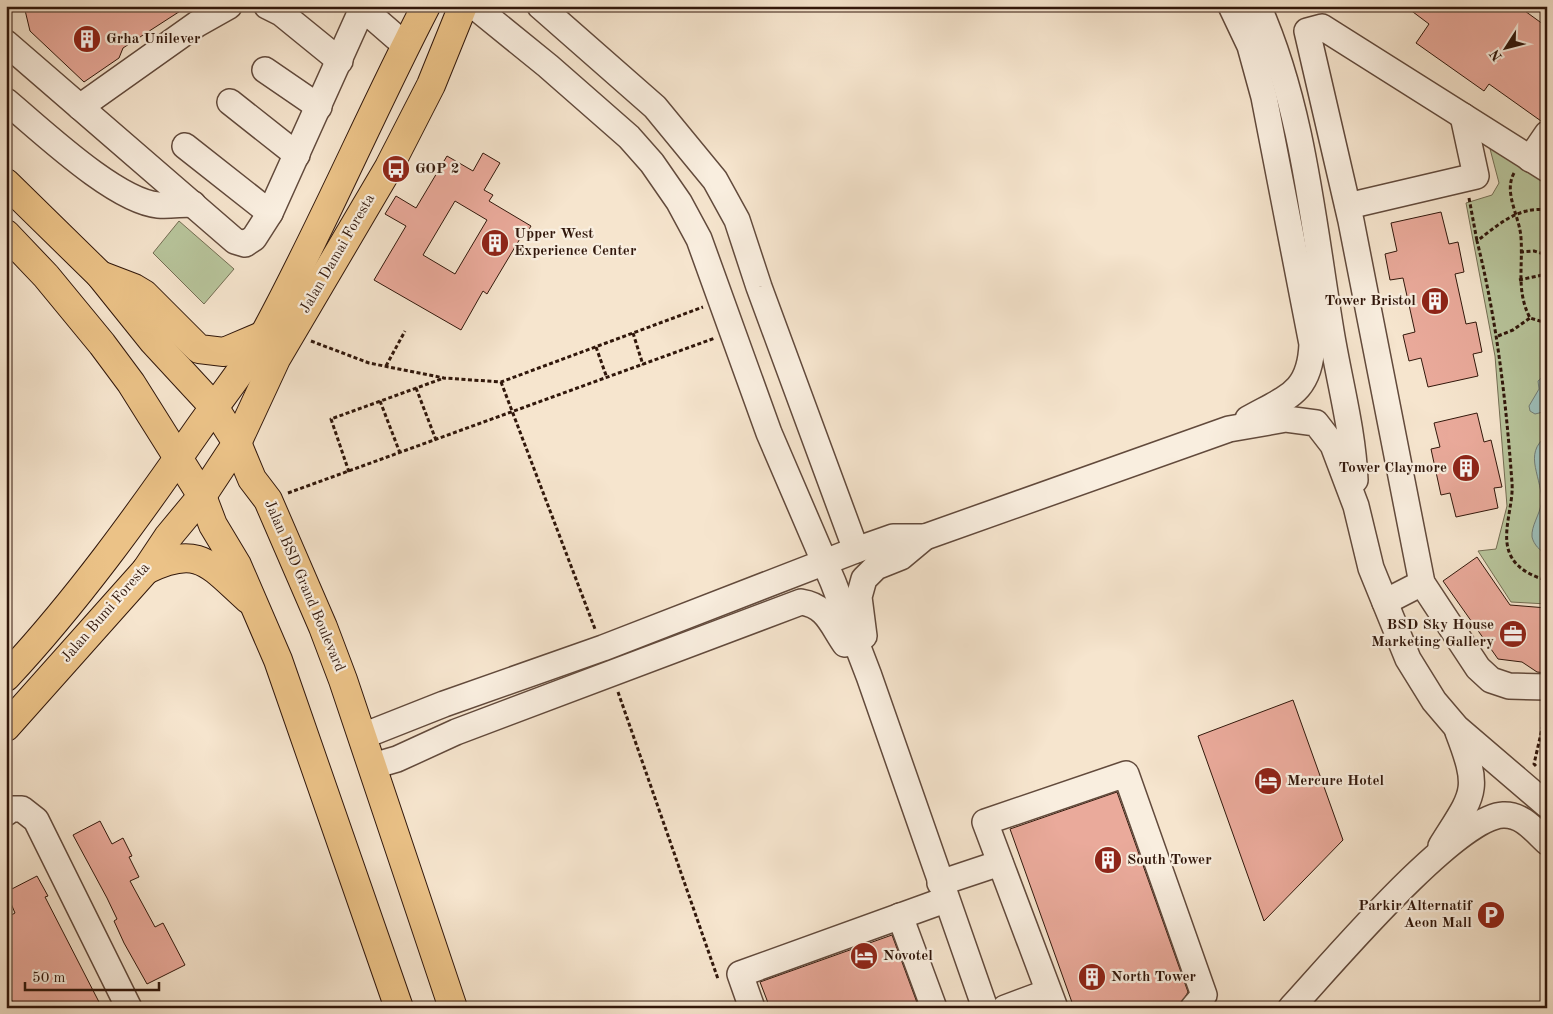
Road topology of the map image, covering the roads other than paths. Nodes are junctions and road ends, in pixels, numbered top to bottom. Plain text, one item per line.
1 (229, 6) edge
2 (267, 6) edge
3 (426, 6) edge
4 (463, 6) edge
5 (474, 6) edge
6 (540, 6) edge
7 (1231, 6) edge
8 (1258, 6) edge
9 (361, 8) edge
10 (6, 43) edge
11 (406, 46) junction
12 (594, 53) junction
13 (340, 60) junction
14 (265, 70) dead end
15 (6, 101) edge
16 (230, 102) dead end
17 (80, 107) junction
18 (319, 107) junction
19 (596, 108) junction
20 (1463, 116) junction
21 (1547, 134) edge
22 (185, 146) dead end
23 (297, 155) junction
24 (1533, 161) edge
25 (6, 183) edge
26 (1309, 197) junction
27 (193, 204) junction
28 (1348, 205) junction
29 (270, 213) junction
30 (1314, 230) junction
31 (6, 234) edge
32 (100, 275) junction
33 (264, 335) junction
34 (1322, 342) junction
35 (214, 406) junction
36 (807, 419) junction
37 (1230, 429) junction
38 (769, 433) junction
39 (237, 443) junction
40 (179, 458) junction
41 (202, 496) junction
42 (1356, 506) junction
43 (925, 537) junction
44 (856, 550) junction
45 (825, 563) junction
46 (146, 570) junction
47 (1422, 583) junction
48 (1385, 602) junction
49 (256, 607) junction
50 (869, 676) junction
51 (6, 677) edge
52 (1547, 687) edge
53 (444, 704) junction
54 (6, 727) edge
55 (1456, 728) junction
56 (456, 732) junction
57 (363, 736) junction
58 (373, 766) junction
59 (1543, 788) edge
60 (6, 813) edge
61 (1519, 817) junction
62 (1547, 842) edge
63 (1436, 854) junction
64 (1000, 863) junction
65 (943, 891) junction
66 (900, 916) junction
67 (1052, 1000) edge
68 (1200, 1005) edge
69 (129, 1008) edge
70 (399, 1008) edge
71 (453, 1008) edge
72 (752, 1008) edge
73 (934, 1008) edge
74 (984, 1008) edge
75 (1005, 1008) edge
76 (1291, 1008) edge

1 - 17 street
2 - 13 street
3 - 11 main road, Jalan Damai Foresta
4 - 39 main road, Jalan Damai Foresta
5 - 19 street
6 - 12 street
7 - 34 street
8 - 26 street
9 - 11 street
9 - 13 street
10 - 17 street
11 - 33 main road, Jalan Damai Foresta
12 - 19 street
12 - 36 street
13 - 18 street
14 - 18 street
15 - 27 street
16 - 23 street
17 - 27 street
18 - 23 street
19 - 38 street
20 - 24 street
20 - 28 street
20 - 28 street
21 - 24 street
22 - 29 street
23 - 29 street
25 - 32 main road, Jalan BSD Grand Boulevard
26 - 28 street
26 - 30 street
27 - 29 street
28 - 30 street
28 - 47 street
30 - 34 street
31 - 40 main road
32 - 33 main road
32 - 35 main road, Jalan BSD Grand Boulevard
33 - 35 main road, Jalan Damai Foresta
34 - 37 street
34 - 42 street
35 - 39 main road, Jalan BSD Grand Boulevard
35 - 40 main road, Jalan Damai Foresta
36 - 38 street
36 - 44 street
37 - 42 street
37 - 43 street
38 - 45 street
39 - 41 main road, Jalan Damai Foresta
39 - 57 main road, Jalan BSD Grand Boulevard
40 - 41 main road
40 - 51 main road, Jalan Bumi Foresta
41 - 46 main road, Jalan Bumi Foresta
41 - 49 main road
42 - 48 street
43 - 44 street
43 - 50 street
44 - 45 street
45 - 50 street
45 - 53 street
46 - 49 main road
46 - 54 main road, Jalan Bumi Foresta
47 - 48 street
47 - 52 street
48 - 55 street
49 - 70 main road
50 - 56 street
50 - 65 street
53 - 56 street
53 - 57 street
55 - 59 street
55 - 63 street
56 - 58 street
57 - 58 main road, Jalan BSD Grand Boulevard
58 - 71 main road, Jalan BSD Grand Boulevard
59 - 61 street
60 - 69 street
61 - 62 street
61 - 63 street
63 - 76 street
64 - 65 street
64 - 67 street
64 - 68 street
65 - 66 street
65 - 74 street
66 - 72 street
66 - 73 street
67 - 75 street

